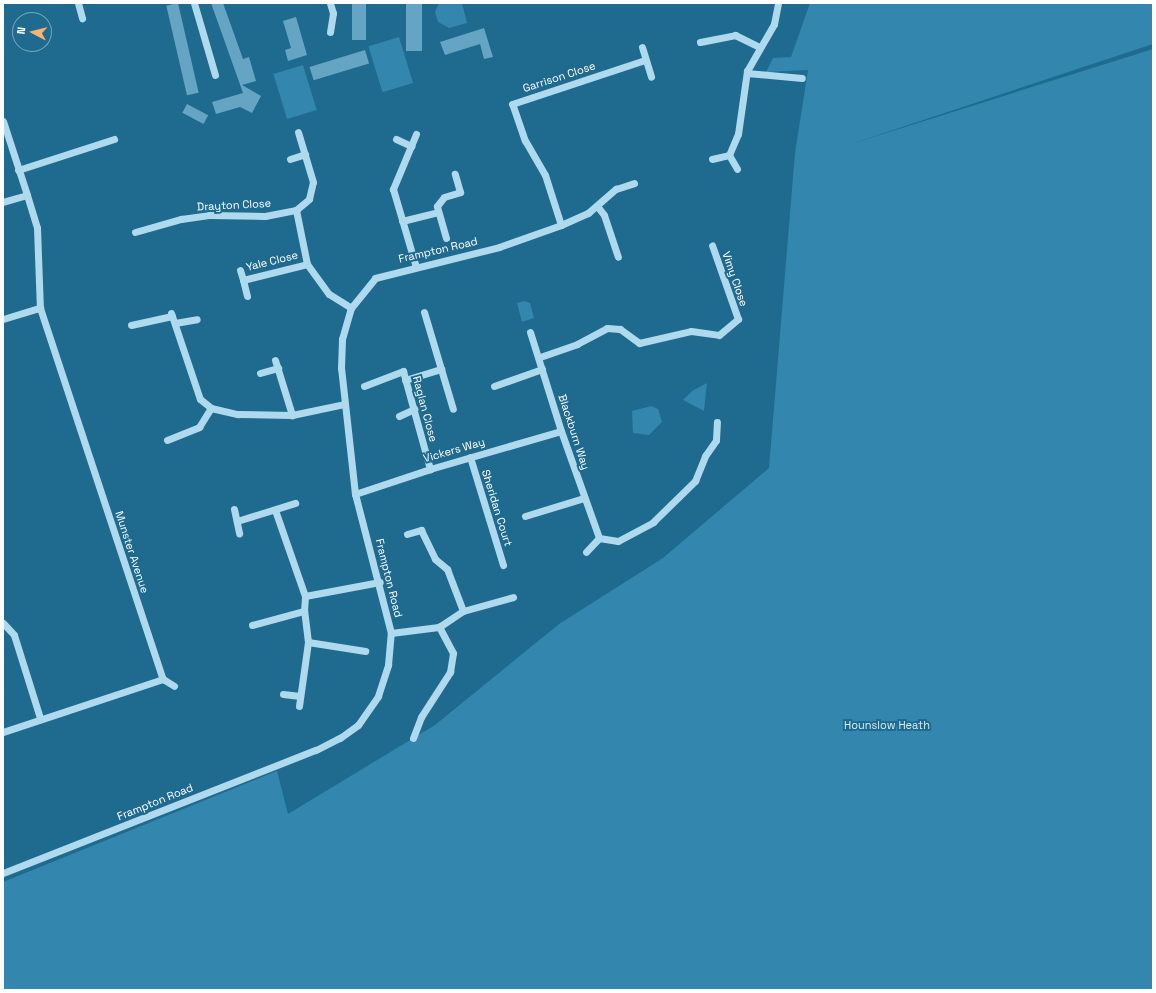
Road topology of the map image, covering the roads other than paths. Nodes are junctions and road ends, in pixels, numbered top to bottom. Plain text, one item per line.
1 (78, 3) edge
2 (194, 3) edge
3 (330, 3) edge
4 (778, 3) edge
5 (82, 18) dead end
6 (330, 32) dead end
7 (700, 42) dead end
8 (642, 47) dead end
9 (760, 47) junction
10 (645, 60) junction
11 (747, 73) junction
12 (215, 75) dead end
13 (651, 77) dead end
14 (802, 78) dead end
15 (3, 121) edge
16 (298, 132) dead end
17 (416, 134) dead end
18 (114, 139) dead end
19 (396, 139) dead end
20 (411, 146) junction
21 (305, 154) junction
22 (729, 155) junction
23 (712, 158) dead end
24 (290, 159) dead end
25 (738, 169) dead end
26 (18, 170) junction
27 (456, 174) dead end
28 (634, 183) dead end
29 (27, 195) junction
30 (3, 202) edge
31 (597, 206) junction
32 (296, 210) junction
33 (437, 212) junction
34 (402, 221) junction
35 (561, 225) junction
36 (135, 232) dead end
37 (446, 238) dead end
38 (712, 245) dead end
39 (618, 257) dead end
40 (307, 264) junction
41 (416, 267) junction
42 (240, 270) dead end
43 (243, 280) junction
44 (247, 296) dead end
45 (40, 308) junction
46 (351, 308) junction
47 (424, 312) dead end
48 (173, 317) junction
49 (3, 319) edge
50 (197, 319) dead end
51 (131, 325) dead end
52 (530, 332) dead end
53 (540, 357) junction
54 (275, 360) dead end
55 (278, 368) junction
56 (441, 369) junction
57 (542, 369) junction
58 (260, 373) dead end
59 (405, 380) junction
60 (364, 386) dead end
61 (494, 386) dead end
62 (344, 404) junction
63 (211, 408) junction
64 (414, 409) junction
65 (454, 409) dead end
66 (292, 415) junction
67 (399, 416) dead end
68 (717, 422) dead end
69 (561, 431) junction
70 (168, 440) dead end
71 (470, 457) junction
72 (430, 469) junction
73 (355, 494) junction
74 (584, 498) junction
75 (295, 503) dead end
76 (234, 509) dead end
77 (275, 510) junction
78 (525, 516) dead end
79 (237, 521) junction
80 (239, 533) dead end
81 (407, 534) dead end
82 (599, 538) junction
83 (586, 552) dead end
84 (503, 565) dead end
85 (380, 582) junction
86 (304, 596) junction
87 (513, 597) dead end
88 (304, 611) junction
89 (463, 611) junction
90 (3, 623) edge
91 (252, 624) dead end
92 (439, 627) junction
93 (391, 633) junction
94 (308, 642) junction
95 (365, 651) dead end
96 (163, 679) junction
97 (174, 686) dead end
98 (283, 694) dead end
99 (300, 696) junction
100 (299, 706) dead end
101 (40, 718) junction
102 (3, 732) edge
103 (413, 738) dead end
104 (3, 873) edge

1 - 5 street
2 - 12 street
3 - 6 street
4 - 9 street
7 - 9 street
8 - 10 street
9 - 11 street
10 - 13 street
10 - 35 street, Garrison Close
11 - 14 street
11 - 22 street
15 - 26 street, Munster Avenue
16 - 21 street
17 - 20 street
18 - 26 street
19 - 20 street
20 - 34 street
21 - 24 street
21 - 32 street
22 - 23 street
22 - 25 street
26 - 29 street, Munster Avenue
27 - 33 street
28 - 31 street
29 - 30 street
29 - 45 street, Munster Avenue
31 - 35 street, Frampton Road
31 - 39 street
32 - 36 street, Drayton Close
32 - 40 street
33 - 34 street
33 - 37 street
34 - 41 street
35 - 41 street, Frampton Road
38 - 53 street, Vimy Close
40 - 43 street, Yale Close
40 - 46 street
41 - 46 street, Frampton Road
42 - 43 street, Yale Close
43 - 44 street, Yale Close
45 - 49 street
45 - 96 street, Munster Avenue
46 - 62 street, Frampton Road
47 - 56 street
48 - 50 street
48 - 51 street
48 - 63 street
52 - 53 street, Blackburn Way
53 - 57 street, Blackburn Way
54 - 55 street
55 - 58 street
55 - 66 street
56 - 59 street
56 - 65 street
57 - 61 street
57 - 69 street, Blackburn Way
59 - 60 street, Raglan Close
59 - 64 street, Raglan Close
62 - 66 street
62 - 73 street, Frampton Road
63 - 66 street
63 - 70 street
64 - 67 street
64 - 72 street, Raglan Close
68 - 82 street
69 - 71 street, Vickers Way
69 - 74 street, Blackburn Way
71 - 72 street, Vickers Way
71 - 84 street, Sheridan Court
72 - 73 street, Vickers Way
73 - 85 street, Frampton Road
74 - 78 street
74 - 82 street, Blackburn Way
75 - 77 street
76 - 79 street
77 - 79 street
77 - 86 street
79 - 80 street
81 - 89 street
82 - 83 street
85 - 86 street
85 - 93 street, Frampton Road
86 - 88 street
87 - 89 street
88 - 91 street
88 - 94 street
89 - 92 street
90 - 101 street
92 - 93 street
92 - 103 street
93 - 104 street, Frampton Road
94 - 95 street
94 - 99 street
96 - 97 street
96 - 101 street
98 - 99 street
99 - 100 street
101 - 102 street

